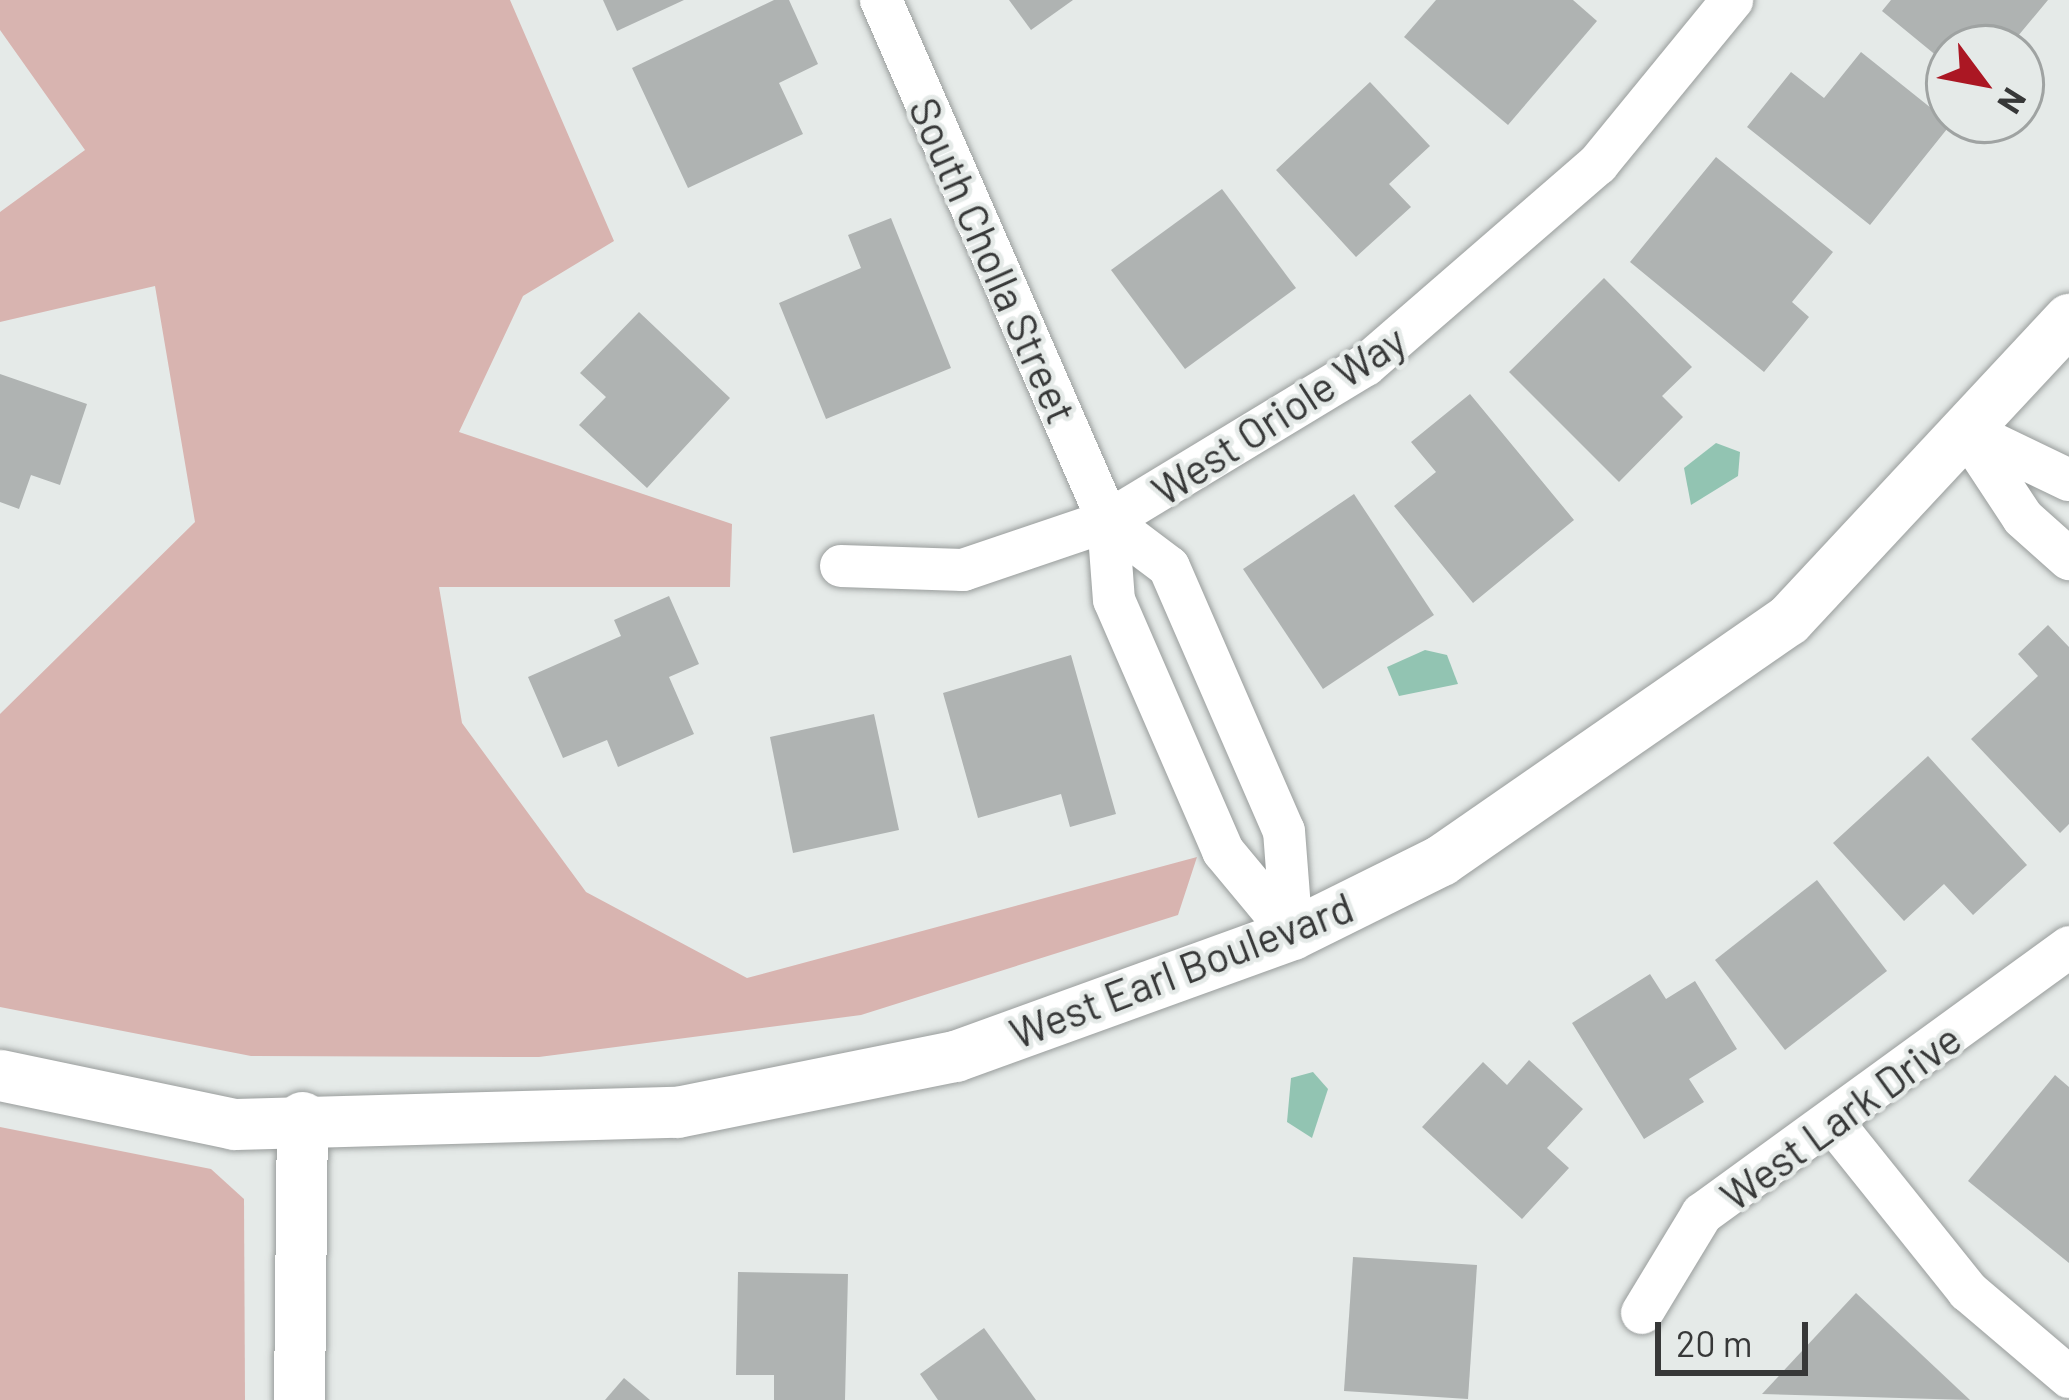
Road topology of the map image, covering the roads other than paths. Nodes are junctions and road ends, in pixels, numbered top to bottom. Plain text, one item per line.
1 (880, 0) edge
2 (1732, 0) edge
3 (2069, 319) edge
4 (1965, 430) junction
5 (2069, 479) edge
6 (1108, 520) junction
7 (2069, 559) edge
8 (841, 566) dead end
9 (1292, 934) junction
10 (2069, 947) edge
11 (0, 1075) edge
12 (302, 1117) junction
13 (1834, 1125) junction
14 (1642, 1313) dead end
15 (2069, 1377) edge
16 (298, 1400) edge

1 - 6 street, South Cholla Street
2 - 6 street, West Oriole Way
3 - 4 street, West Earl Boulevard
4 - 5 street
4 - 7 street
4 - 9 street, West Earl Boulevard
6 - 8 street, West Oriole Way
6 - 9 street, South Cholla Street
6 - 9 street, South Cholla Street
9 - 12 street, West Earl Boulevard
10 - 13 street, West Lark Drive
11 - 12 street, West Earl Boulevard
12 - 16 street
13 - 14 street, West Lark Drive
13 - 15 street

